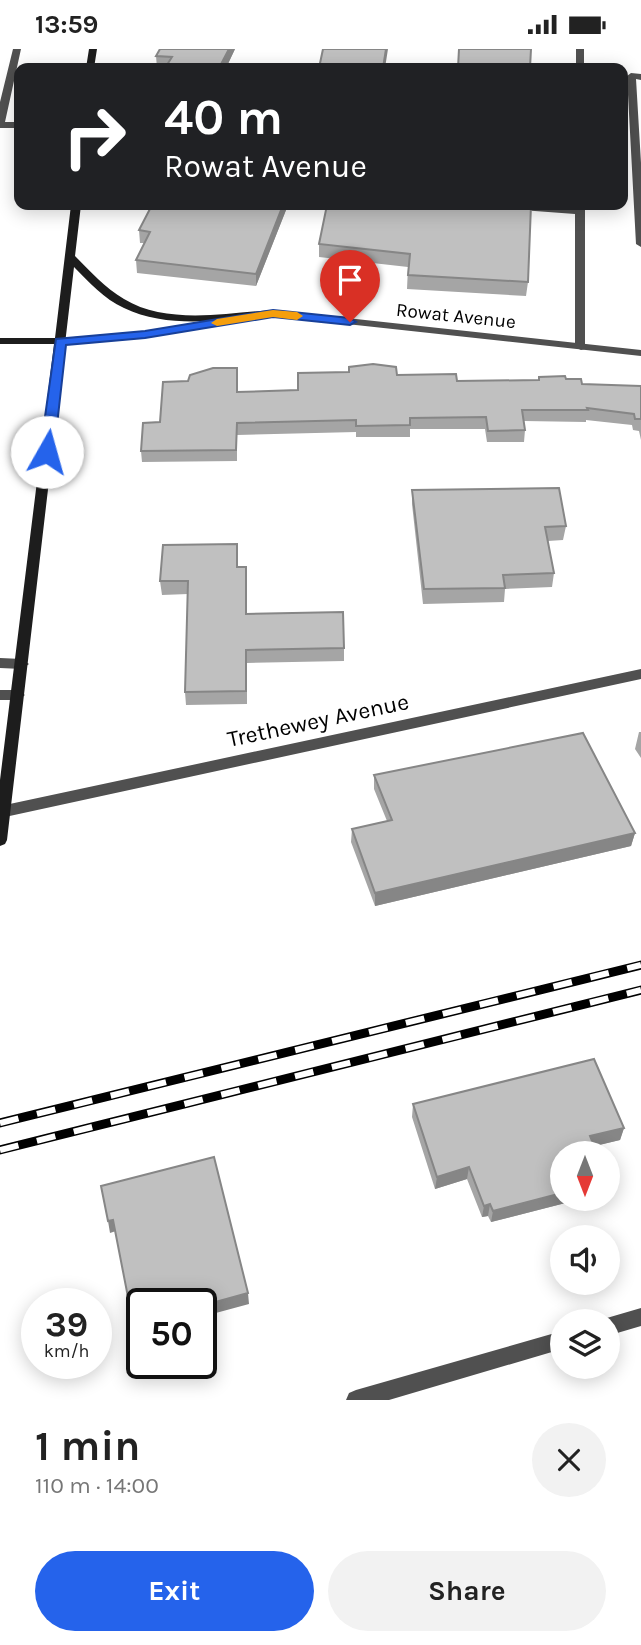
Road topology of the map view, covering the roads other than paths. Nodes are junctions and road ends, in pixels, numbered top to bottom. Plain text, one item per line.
1 (17, 49) edge
2 (641, 76) edge
3 (0, 123) edge
4 (75, 210) edge
5 (580, 210) edge
6 (641, 244) edge
7 (70, 257) junction
8 (273, 313) junction
9 (0, 341) edge
10 (60, 341) junction
11 (582, 347) junction
12 (641, 353) edge
13 (0, 663) edge
14 (22, 664) junction
15 (641, 674) edge
16 (0, 695) edge
17 (18, 695) junction
18 (5, 811) junction
19 (0, 840) edge
20 (641, 1317) edge
21 (620, 1323) edge
22 (550, 1343) edge
23 (356, 1400) edge

1 - 3 street
2 - 6 street
4 - 7 main road
5 - 11 street
7 - 8 main road
7 - 10 main road
8 - 10 street, Rowat Avenue
8 - 11 street, Rowat Avenue
9 - 10 main road
10 - 14 main road
11 - 12 street, Rowat Avenue
13 - 14 street
14 - 17 main road
15 - 18 street, Trethewey Avenue
16 - 17 street
17 - 18 main road
18 - 19 main road
20 - 21 street
22 - 23 street

